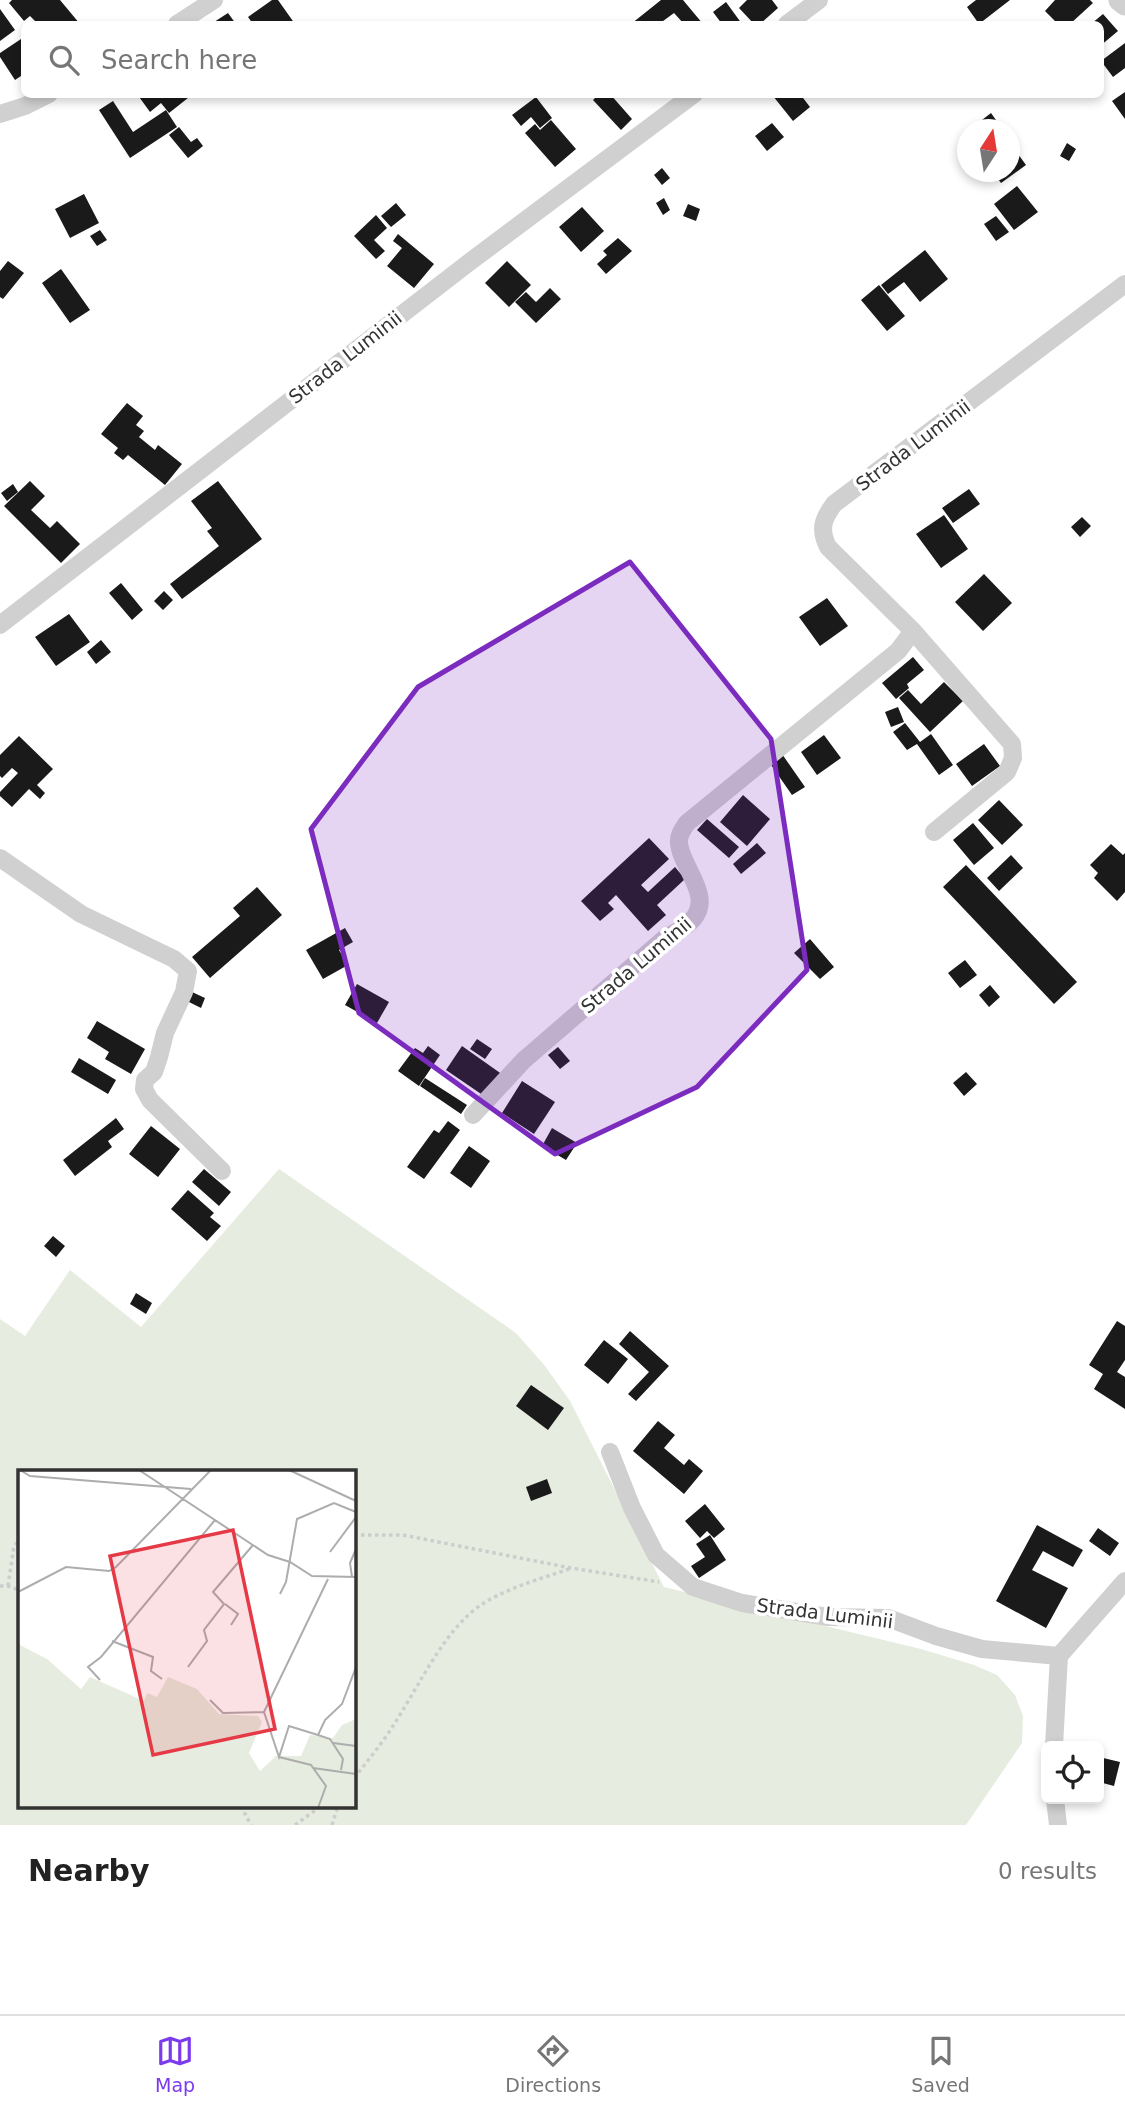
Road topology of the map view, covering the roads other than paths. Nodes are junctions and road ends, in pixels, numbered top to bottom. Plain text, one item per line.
1 (214, 0) edge
2 (819, 0) edge
3 (1120, 0) edge
4 (1125, 4) edge
5 (182, 21) edge
6 (791, 21) edge
7 (40, 98) edge
8 (689, 98) edge
9 (0, 114) edge
10 (1125, 284) edge
11 (0, 625) edge
12 (913, 631) junction
13 (934, 832) dead end
14 (0, 858) edge
15 (473, 1115) dead end
16 (222, 1171) dead end
17 (610, 1452) dead end
18 (1125, 1581) edge
19 (1059, 1656) junction
20 (1054, 1741) edge
21 (1056, 1804) edge
22 (1058, 1825) edge

1 - 5 street
2 - 6 street
3 - 4 street
7 - 9 street
8 - 11 street, Strada Luminii
10 - 12 street, Strada Luminii
12 - 13 street, Strada Luminii
12 - 15 street, Strada Luminii
14 - 16 street
17 - 19 street, Strada Luminii
18 - 19 street
19 - 20 street
21 - 22 street

